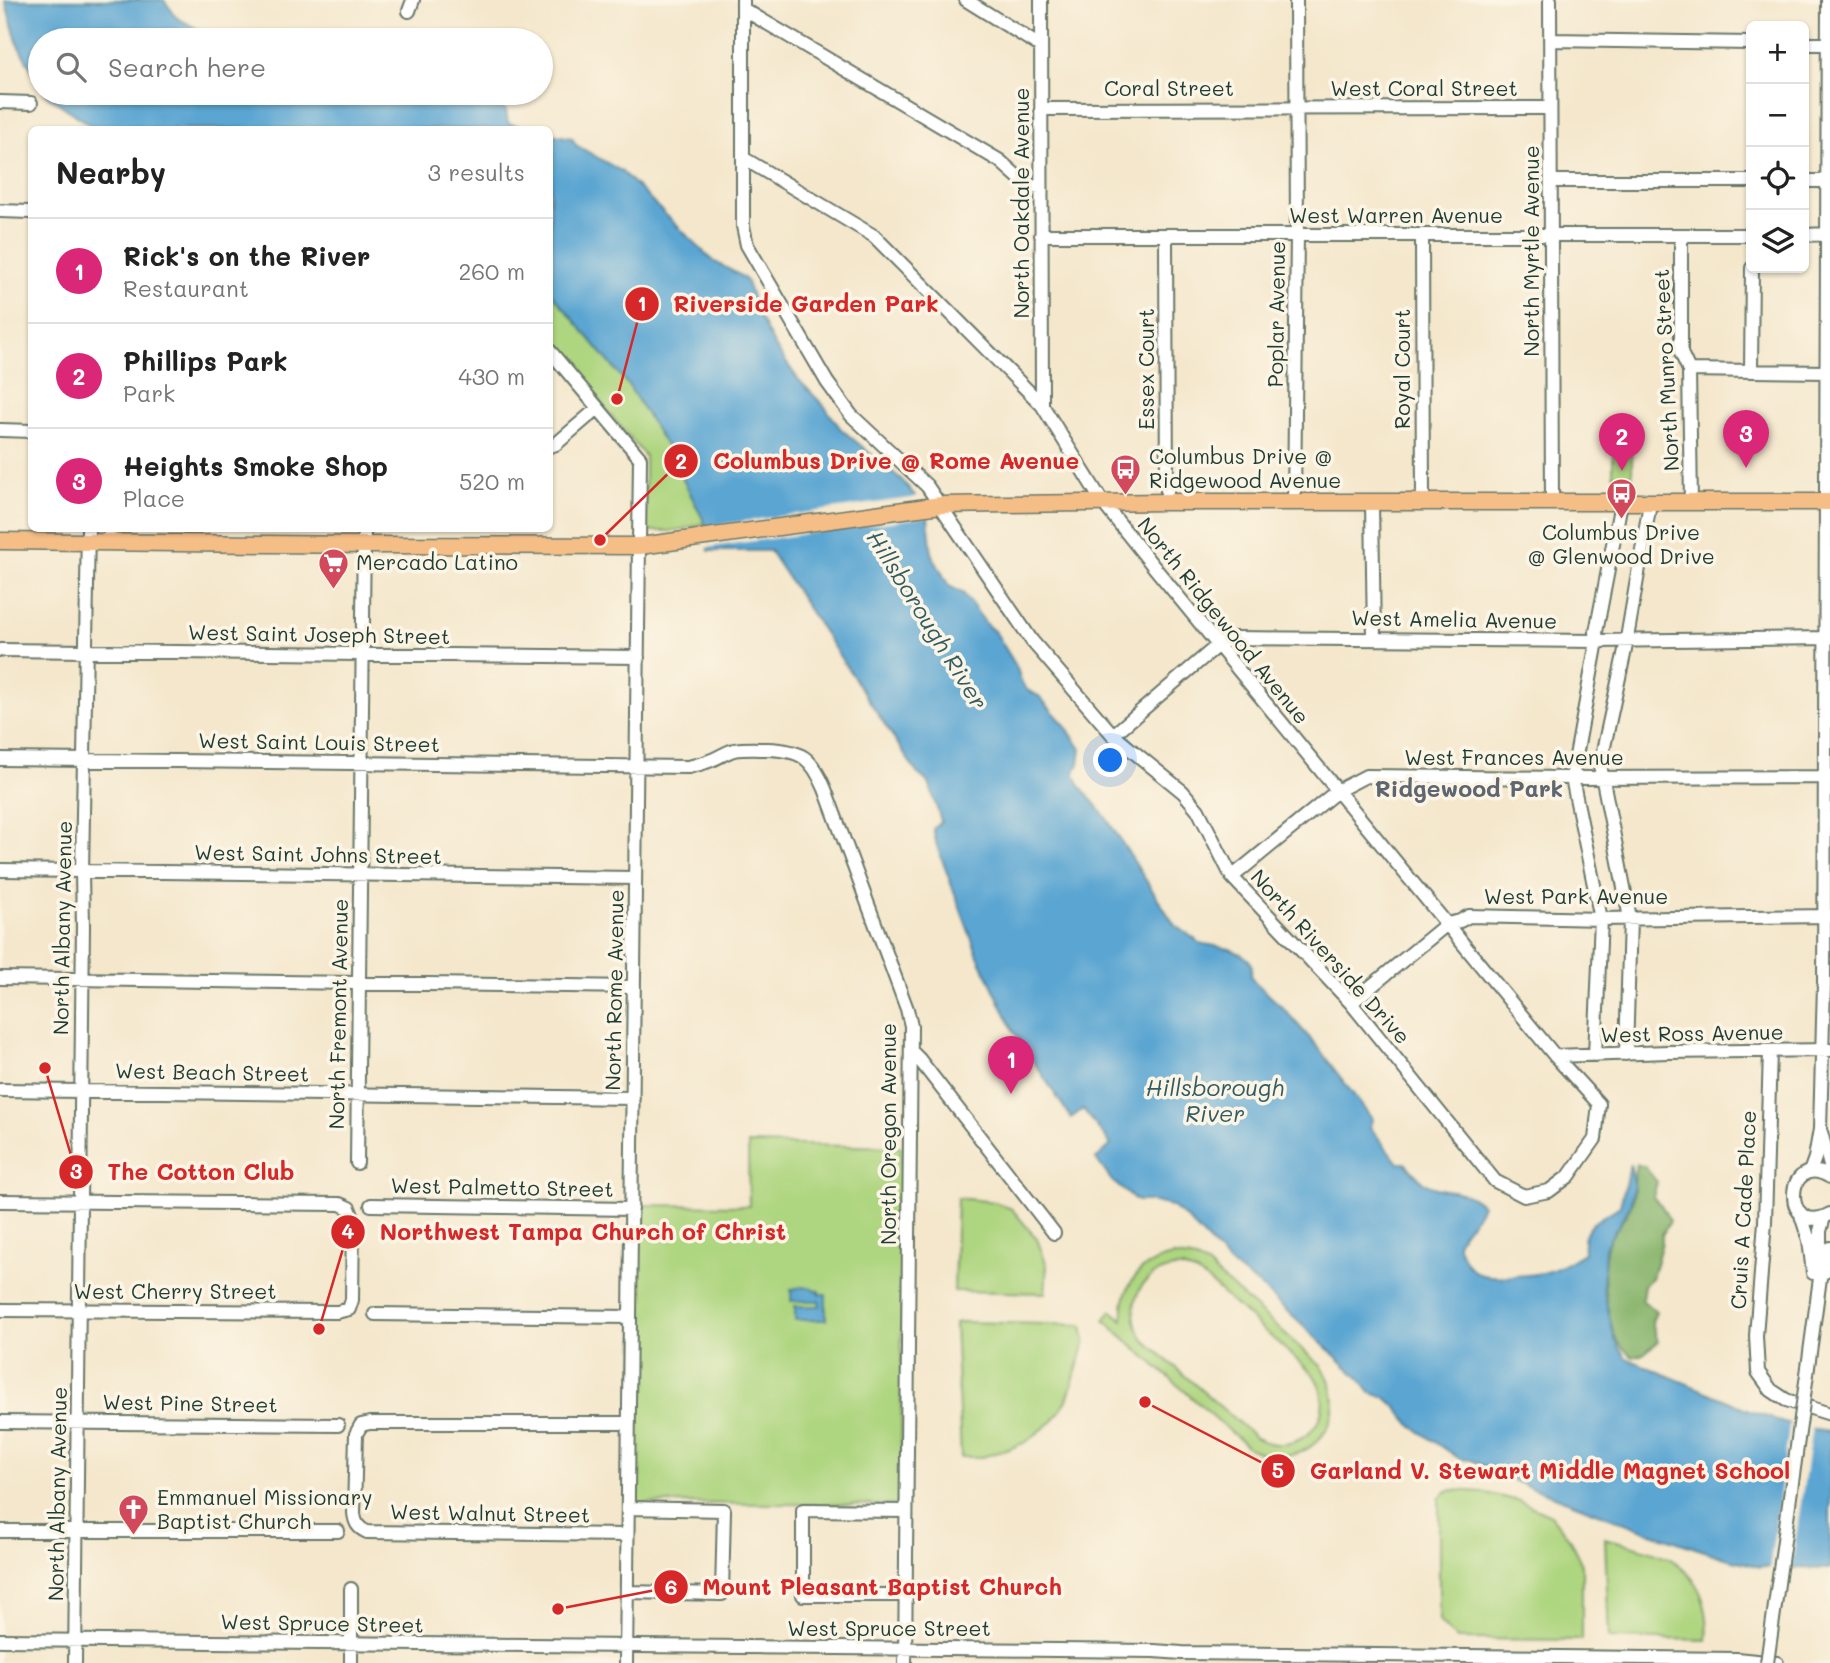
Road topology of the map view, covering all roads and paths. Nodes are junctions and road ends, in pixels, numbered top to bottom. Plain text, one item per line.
1 (967, 0) edge
2 (1041, 0) edge
3 (1296, 0) edge
4 (1550, 0) edge
5 (1828, 0) edge
6 (743, 5) edge
7 (1550, 40) junction
8 (1746, 43) edge
9 (1809, 44) edge
10 (1829, 44) edge
11 (1040, 46) junction
12 (0, 102) edge
13 (28, 103) edge
14 (1041, 108) junction
15 (1297, 108) junction
16 (1550, 108) junction
17 (1829, 150) edge
18 (743, 158) junction
19 (1551, 181) junction
20 (1746, 181) edge
21 (1809, 181) edge
22 (1828, 181) edge
23 (1040, 187) junction
24 (0, 211) edge
25 (28, 212) edge
26 (1828, 234) edge
27 (1041, 235) junction
28 (1166, 235) junction
29 (1297, 235) junction
30 (1422, 235) junction
31 (1552, 235) junction
32 (1681, 235) junction
33 (1746, 235) edge
34 (1809, 235) edge
35 (1829, 267) edge
36 (1752, 273) edge
37 (553, 355) edge
38 (1689, 370) junction
39 (1751, 371) junction
40 (1828, 379) edge
41 (1042, 405) junction
42 (598, 408) junction
43 (0, 430) edge
44 (28, 430) edge
45 (553, 445) edge
46 (1167, 502) junction
47 (1828, 502) edge
48 (1103, 503) junction
49 (1294, 503) junction
50 (1373, 503) junction
51 (1423, 503) junction
52 (1552, 503) junction
53 (1621, 503) junction
54 (1650, 503) junction
55 (1691, 503) junction
56 (934, 506) junction
57 (364, 532) edge
58 (88, 536) edge
59 (109, 536) edge
60 (0, 541) edge
61 (364, 545) junction
62 (640, 545) junction
63 (1828, 638) edge
64 (1374, 639) junction
65 (1627, 639) junction
66 (1597, 641) junction
67 (1218, 645) junction
68 (0, 650) edge
69 (86, 651) junction
70 (361, 655) junction
71 (638, 657) junction
72 (1113, 735) junction
73 (0, 759) edge
74 (84, 760) junction
75 (362, 763) junction
76 (637, 766) junction
77 (1828, 777) edge
78 (1572, 778) junction
79 (1601, 778) junction
80 (1337, 791) junction
81 (0, 870) edge
82 (82, 872) junction
83 (360, 875) junction
84 (1232, 877) junction
85 (635, 878) junction
86 (1828, 915) edge
87 (1630, 918) junction
88 (1601, 919) junction
89 (1447, 924) junction
90 (0, 978) edge
91 (82, 979) junction
92 (359, 983) junction
93 (634, 987) junction
94 (1351, 1003) junction
95 (1827, 1050) edge
96 (911, 1051) junction
97 (1770, 1051) junction
98 (1626, 1054) junction
99 (1595, 1055) junction
100 (1555, 1056) junction
101 (0, 1090) edge
102 (80, 1091) junction
103 (357, 1095) junction
104 (632, 1098) junction
105 (1821, 1129) junction
106 (357, 1163) dead end
107 (1830, 1166) edge
108 (1810, 1172) junction
109 (1569, 1176) joint
110 (1830, 1177) edge
111 (0, 1201) edge
112 (79, 1202) junction
113 (371, 1205) dead end
114 (632, 1209) junction
115 (1800, 1212) junction
116 (1827, 1215) edge
117 (1054, 1233) dead end
118 (1830, 1248) edge
119 (1817, 1292) junction
120 (0, 1310) edge
121 (79, 1311) junction
122 (375, 1314) dead end
123 (630, 1317) junction
124 (1830, 1414) edge
125 (0, 1422) edge
126 (78, 1422) junction
127 (629, 1423) junction
128 (338, 1425) dead end
129 (628, 1508) junction
130 (905, 1511) junction
131 (0, 1531) edge
132 (338, 1531) dead end
133 (76, 1532) junction
134 (627, 1535) junction
135 (351, 1589) dead end
136 (626, 1592) junction
137 (905, 1595) junction
138 (0, 1640) edge
139 (75, 1641) junction
140 (351, 1643) junction
141 (626, 1647) junction
142 (905, 1648) junction
143 (75, 1663) edge
144 (351, 1663) edge
145 (626, 1663) edge
146 (905, 1663) edge
147 (1767, 1663) edge
148 (1777, 1663) edge

1 - 11 street
2 - 11 street, North Oakdale Avenue
3 - 15 street, Poplar Avenue
4 - 7 street, North Myrtle Avenue
5 - 10 street
6 - 18 street, North Riverside Drive
6 - 23 street
7 - 8 street
7 - 16 street, North Myrtle Avenue
9 - 10 street
10 - 17 street
11 - 14 street, North Oakdale Avenue
12 - 13 street
14 - 15 street, Coral Street
14 - 23 street, North Oakdale Avenue
15 - 16 street, West Coral Street
15 - 29 street, Poplar Avenue
16 - 19 street, North Myrtle Avenue
17 - 22 street
18 - 41 street, North Ridgewood Avenue
18 - 56 street, North Riverside Drive
19 - 20 street
19 - 31 street, North Myrtle Avenue
21 - 22 street
22 - 26 street
23 - 27 street, North Oakdale Avenue
24 - 25 street
26 - 34 street
26 - 35 street
27 - 28 street, West Warren Avenue
27 - 41 street, North Oakdale Avenue
28 - 29 street, West Warren Avenue
28 - 46 street, Essex Court
29 - 30 street, West Warren Avenue
29 - 49 street, Poplar Avenue
30 - 31 street, West Warren Avenue
30 - 51 street, Royal Court
31 - 32 street, West Warren Avenue
31 - 52 street, North Myrtle Avenue
32 - 33 street, West Warren Avenue
32 - 38 street, North Munro Street
35 - 40 street
36 - 39 street
37 - 42 street, North Rome Avenue
38 - 39 street
38 - 55 street, North Munro Street
39 - 40 street
40 - 47 street
41 - 48 street, North Ridgewood Avenue
42 - 45 street
42 - 62 street, North Rome Avenue
43 - 44 street
46 - 48 main road
46 - 49 main road
47 - 55 main road
47 - 63 street
48 - 56 main road
48 - 67 street, North Ridgewood Avenue
49 - 50 main road
50 - 51 main road
50 - 64 street
51 - 52 main road
52 - 53 main road
53 - 54 main road
53 - 66 street
54 - 55 main road
54 - 65 street
56 - 62 main road
56 - 72 street, North Riverside Drive
57 - 61 street, North Fremont Avenue
58 - 59 main road
58 - 60 main road
58 - 69 street, North Albany Avenue
59 - 61 main road
61 - 62 main road
61 - 70 street, North Fremont Avenue
62 - 71 street, North Rome Avenue
63 - 65 street, West Amelia Avenue
63 - 77 street
64 - 66 street, West Amelia Avenue
64 - 67 street, West Amelia Avenue
65 - 66 street, West Amelia Avenue
65 - 79 street
66 - 78 street
67 - 72 street, West Amelia Avenue
67 - 80 street, North Ridgewood Avenue
68 - 69 street, West Saint Joseph Street
69 - 70 street, West Saint Joseph Street
69 - 74 street, North Albany Avenue
70 - 71 street, West Saint Joseph Street
70 - 75 street, North Fremont Avenue
71 - 76 street, North Rome Avenue
72 - 84 street, North Riverside Drive
73 - 74 street, West Saint Louis Street
74 - 75 street, West Saint Louis Street
74 - 82 street, North Albany Avenue
75 - 76 street, West Saint Louis Street
75 - 83 street, North Fremont Avenue
76 - 85 street, North Rome Avenue
76 - 96 street, North Oregon Avenue
77 - 79 street, West Frances Avenue
77 - 86 street
78 - 79 street, West Frances Avenue
78 - 80 street, West Frances Avenue
78 - 88 street
79 - 87 street
80 - 84 street, West Frances Avenue
80 - 89 street, North Ridgewood Avenue
81 - 82 street, West Saint Johns Street
82 - 83 street, West Saint Johns Street
82 - 91 street, North Albany Avenue
83 - 85 street, West Saint Johns Street
83 - 92 street, North Fremont Avenue
84 - 94 street, North Riverside Drive
85 - 93 street, North Rome Avenue
86 - 87 street, West Park Avenue
86 - 95 street
87 - 88 street, West Park Avenue
87 - 98 street
88 - 89 street, West Park Avenue
88 - 99 street
89 - 94 street, West Park Avenue
89 - 100 street, North Ridgewood Avenue
90 - 91 street
91 - 92 street
91 - 102 street, North Albany Avenue
92 - 93 street
92 - 103 street, North Fremont Avenue
93 - 104 street, North Rome Avenue
94 - 109 street, North Riverside Drive
95 - 97 street, West Ross Avenue
95 - 105 street
96 - 117 street
96 - 130 street, North Oregon Avenue
97 - 98 street, West Ross Avenue
97 - 124 street, Cruis A Cade Place
98 - 99 street, West Ross Avenue
99 - 100 street, West Ross Avenue
100 - 109 street, North Ridgewood Avenue
101 - 102 street, West Beach Street
102 - 103 street, West Beach Street
102 - 112 street, North Albany Avenue
103 - 104 street, West Beach Street
103 - 106 street, North Fremont Avenue
104 - 114 street, North Rome Avenue
105 - 107 street
105 - 108 street
108 - 110 street
108 - 115 street
111 - 112 street
112 - 121 street, North Albany Avenue
112 - 121 street, West Cherry Street
113 - 114 street, West Palmetto Street
114 - 123 street, North Rome Avenue
115 - 116 street
115 - 119 street
116 - 119 street
118 - 119 street
119 - 147 street, bridge
120 - 121 street, West Cherry Street
121 - 126 street, North Albany Avenue
122 - 123 street
123 - 127 street, North Rome Avenue
125 - 126 street, West Pine Street
126 - 128 street, West Pine Street
126 - 133 street, North Albany Avenue
127 - 129 street, North Rome Avenue
127 - 134 street, West Walnut Street
129 - 134 street, North Rome Avenue
129 - 136 street
130 - 137 street, North Oregon Avenue
130 - 137 street
131 - 133 street
132 - 133 street
133 - 139 street, North Albany Avenue
134 - 136 street, North Rome Avenue
135 - 140 street
136 - 141 street, North Rome Avenue
137 - 142 street, North Oregon Avenue
138 - 139 street, West Spruce Street
139 - 140 street, West Spruce Street
139 - 143 street, North Albany Avenue
140 - 141 street, West Spruce Street
140 - 144 street
141 - 142 street, West Spruce Street
141 - 145 street, North Rome Avenue
142 - 146 street, North Oregon Avenue
142 - 148 street, West Spruce Street

